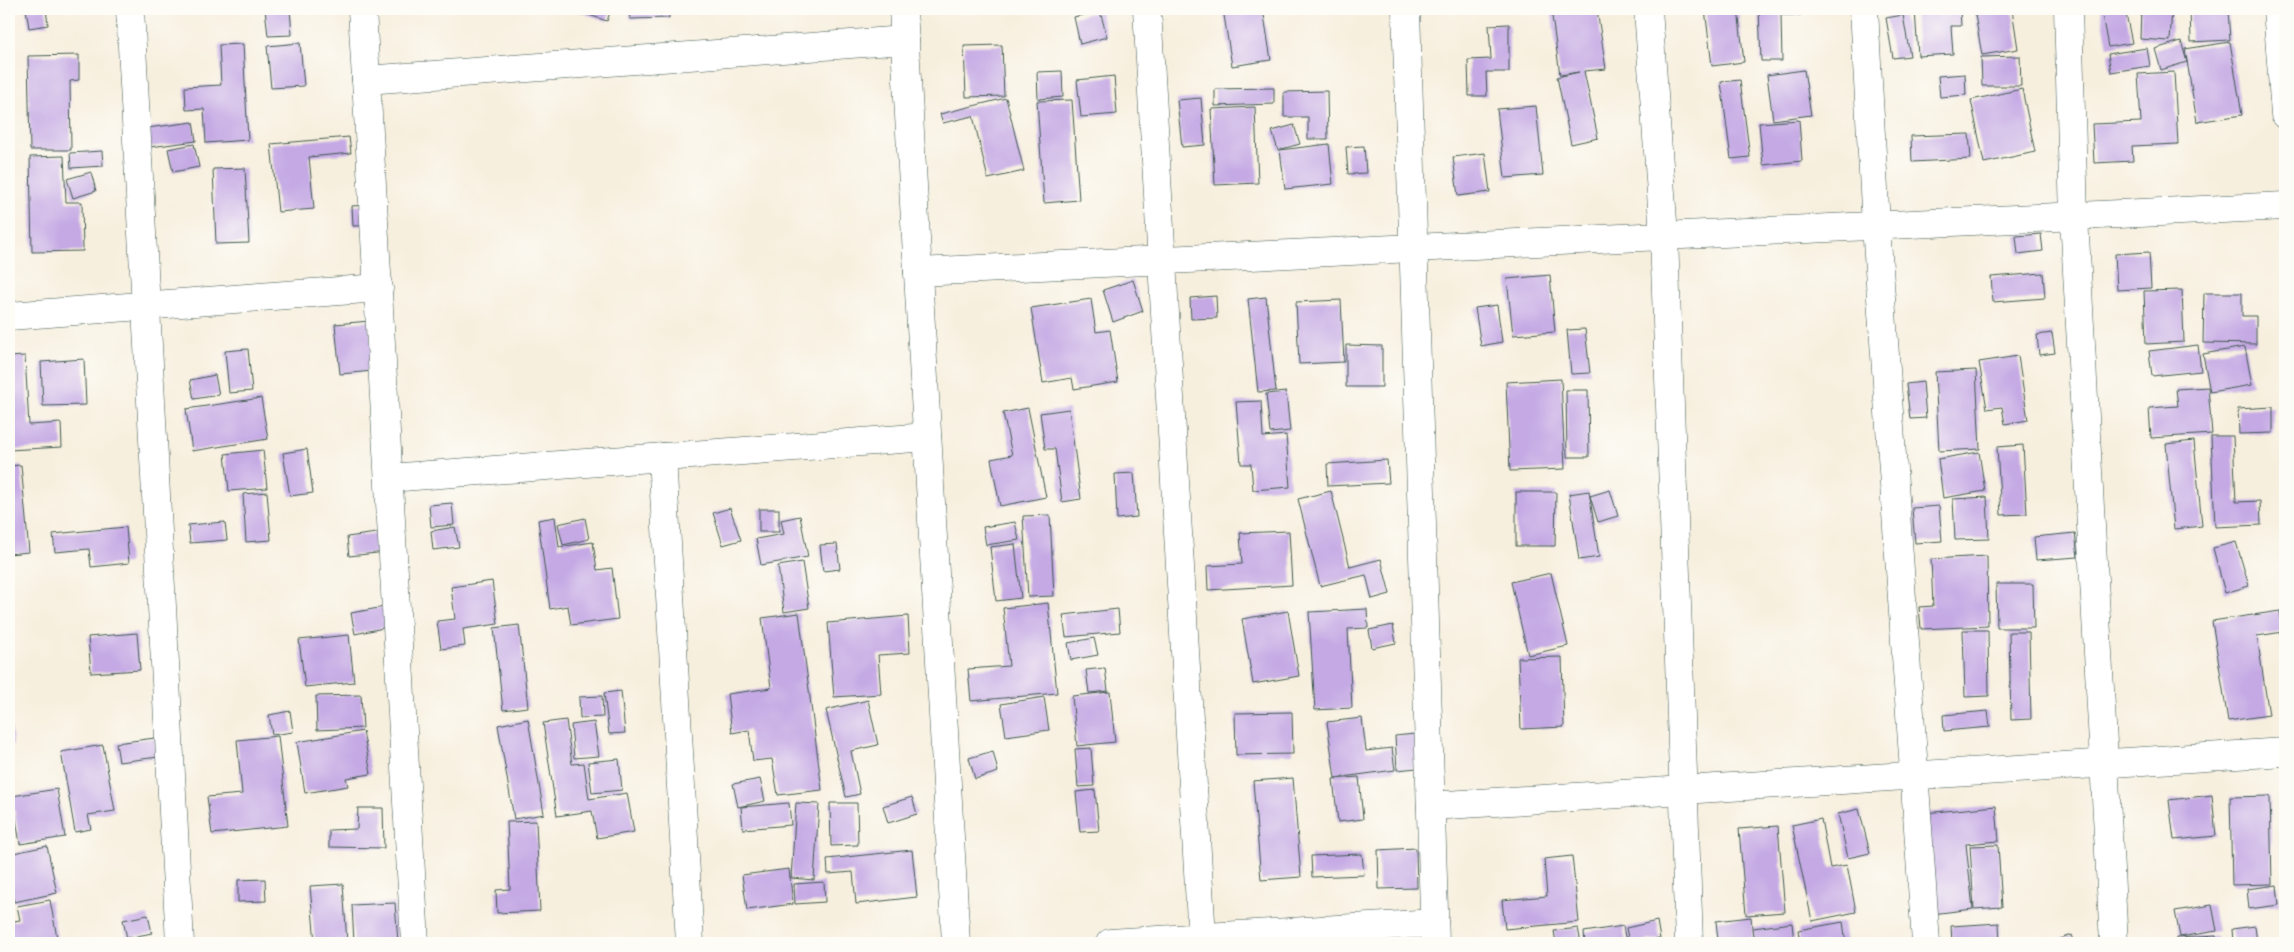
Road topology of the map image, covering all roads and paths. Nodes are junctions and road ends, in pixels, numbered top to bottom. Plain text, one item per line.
1 (130, 9) edge
2 (362, 9) edge
3 (903, 9) edge
4 (1147, 9) edge
5 (1406, 9) edge
6 (1648, 9) edge
7 (1864, 9) edge
8 (2068, 9) edge
9 (2277, 9) edge
10 (905, 40) junction
11 (366, 80) junction
12 (2285, 114) edge
13 (2285, 206) edge
14 (2074, 216) junction
15 (1876, 226) junction
16 (1664, 236) junction
17 (1414, 248) junction
18 (1162, 260) junction
19 (918, 272) junction
20 (379, 288) junction
21 (147, 305) junction
22 (9, 316) edge
23 (927, 437) junction
24 (662, 457) junction
25 (389, 478) junction
26 (2285, 752) edge
27 (2104, 764) junction
28 (1914, 776) junction
29 (1684, 790) junction
30 (1431, 806) junction
31 (1435, 933) edge
32 (1202, 938) junction
33 (180, 943) edge
34 (415, 943) edge
35 (690, 943) edge
36 (956, 943) edge
37 (1110, 943) edge
38 (1690, 943) edge
39 (1926, 943) edge
40 (2114, 943) edge

1 - 21 street
2 - 11 street
3 - 10 street
4 - 18 street
5 - 17 street
6 - 16 street
7 - 15 street
8 - 14 street
9 - 12 street
10 - 11 street
10 - 19 street
11 - 20 street
13 - 14 street
14 - 15 street
14 - 27 street
15 - 16 street
15 - 28 street
16 - 17 street
16 - 29 street
17 - 18 street
17 - 30 street
18 - 19 street
18 - 32 street
19 - 23 street
20 - 21 street
20 - 25 street
21 - 22 street
21 - 33 street
23 - 24 street
23 - 36 street
24 - 25 street
24 - 35 street
25 - 34 street
26 - 27 street
27 - 28 street
27 - 40 street
28 - 29 street
28 - 39 street
29 - 30 street
29 - 38 street
30 - 31 street
31 - 32 street
32 - 37 street

